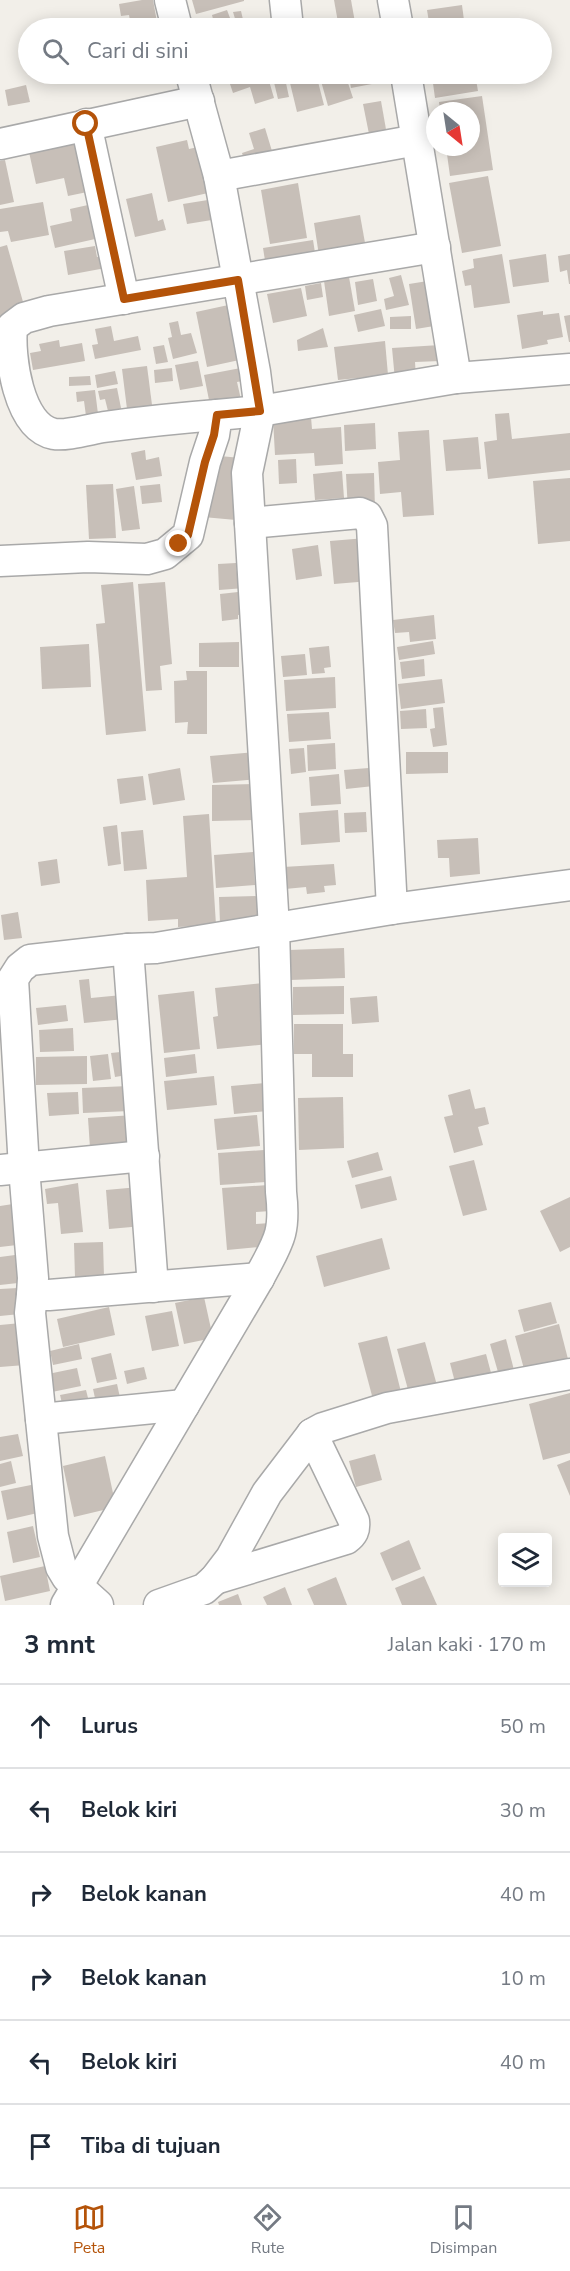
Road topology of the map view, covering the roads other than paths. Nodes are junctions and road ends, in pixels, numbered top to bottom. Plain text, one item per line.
1 (170, 0) edge
2 (285, 0) edge
3 (393, 0) edge
4 (174, 18) edge
5 (287, 18) edge
6 (396, 18) edge
7 (408, 84) edge
8 (195, 87) edge
9 (86, 124) junction
10 (417, 140) junction
11 (0, 144) edge
12 (219, 176) junction
13 (435, 247) junction
14 (238, 280) junction
15 (124, 299) junction
16 (570, 369) edge
17 (456, 378) junction
18 (260, 411) junction
19 (217, 415) junction
20 (250, 523) junction
21 (0, 561) edge
22 (570, 885) edge
23 (392, 909) junction
24 (274, 928) junction
25 (128, 949) junction
26 (144, 1156) junction
27 (12, 1169) edge
28 (259, 1278) junction
29 (153, 1287) junction
30 (32, 1294) junction
31 (570, 1374) edge
32 (184, 1406) junction
33 (41, 1419) junction
34 (312, 1434) junction
35 (215, 1579) junction
36 (80, 1599) edge
37 (159, 1605) edge

1 - 4 street
2 - 5 street
3 - 6 street
7 - 10 street
8 - 9 street
8 - 12 street
9 - 11 street
9 - 15 street
10 - 12 street
10 - 13 street
12 - 14 street
13 - 14 street
13 - 17 street
14 - 15 street
14 - 18 street
15 - 19 street
16 - 17 street
17 - 18 street
18 - 19 street
18 - 20 street
19 - 21 street
20 - 23 street
20 - 24 street
22 - 23 street
23 - 24 street
24 - 25 street
24 - 28 street
25 - 26 street
25 - 27 street
26 - 27 street
26 - 29 street
27 - 30 street
28 - 29 street
28 - 32 street
29 - 30 street
30 - 33 street
31 - 34 street
32 - 33 street
32 - 36 street
33 - 36 street
34 - 35 street
34 - 35 street
35 - 37 street

